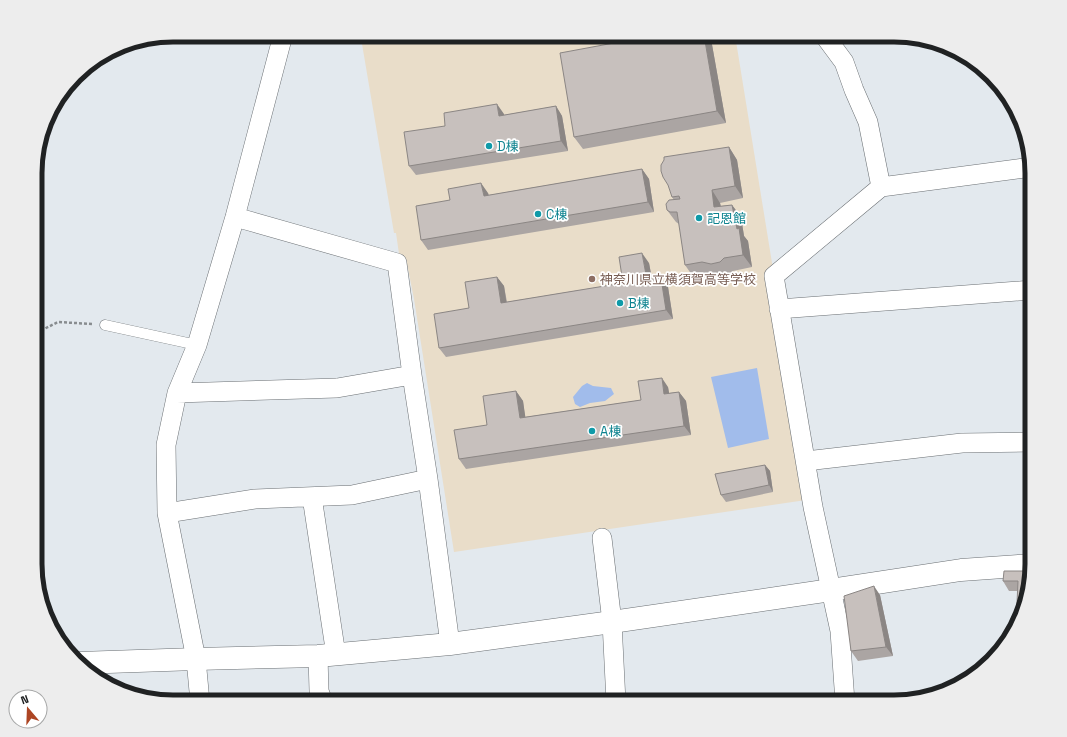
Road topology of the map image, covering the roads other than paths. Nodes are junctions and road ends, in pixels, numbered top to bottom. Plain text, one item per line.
1 (281, 42) edge
2 (829, 42) edge
3 (1025, 168) edge
4 (881, 186) junction
5 (234, 217) junction
6 (1025, 291) edge
7 (779, 309) junction
8 (105, 325) road end
9 (197, 345) junction
10 (412, 375) junction
11 (177, 393) junction
12 (1025, 442) edge
13 (806, 461) junction
14 (428, 479) junction
15 (312, 497) junction
16 (167, 513) junction
17 (602, 538) dead end
18 (1025, 565) edge
19 (831, 590) junction
20 (612, 622) junction
21 (450, 644) junction
22 (327, 656) junction
23 (196, 659) junction
24 (87, 663) edge
25 (199, 695) edge
26 (320, 695) edge
27 (616, 695) edge
28 (845, 695) edge

1 - 5 street
2 - 4 street
3 - 4 street
4 - 7 street
5 - 9 street
5 - 10 street
6 - 7 street
7 - 13 street
8 - 9 lane
9 - 11 street
10 - 11 street
10 - 14 street
11 - 16 street
12 - 13 street
13 - 19 street
14 - 15 street
14 - 21 street
15 - 16 street
15 - 22 street
16 - 23 street
17 - 20 street
18 - 19 street
19 - 20 street
19 - 28 street
20 - 21 street
20 - 27 street
21 - 22 street
22 - 23 street
22 - 26 street
23 - 24 street
23 - 25 street

